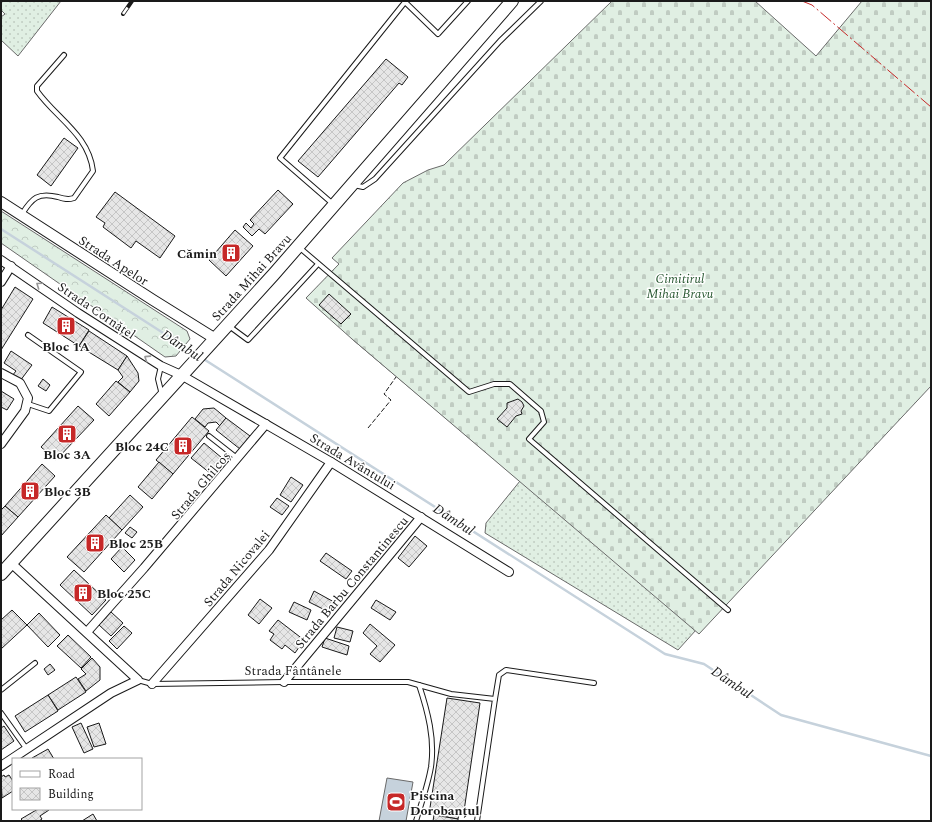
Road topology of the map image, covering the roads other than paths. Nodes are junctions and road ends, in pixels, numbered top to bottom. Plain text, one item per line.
1 (468, 1) edge
2 (512, 1) edge
3 (541, 1) edge
4 (64, 55) dead end
5 (352, 184) junction
6 (1, 202) edge
7 (334, 205) junction
8 (22, 214) junction
9 (298, 246) junction
10 (1, 260) edge
11 (318, 264) junction
12 (11, 266) junction
13 (1, 282) edge
14 (227, 325) junction
15 (28, 336) dead end
16 (214, 338) junction
17 (160, 366) junction
18 (185, 372) junction
19 (1, 373) edge
20 (162, 397) junction
21 (28, 404) junction
22 (266, 424) junction
23 (209, 436) dead end
24 (1, 444) edge
25 (238, 458) junction
26 (331, 462) junction
27 (421, 517) junction
28 (5, 568) edge
29 (509, 572) dead end
30 (728, 610) dead end
31 (87, 632) junction
32 (35, 663) dead end
33 (138, 680) junction
34 (284, 682) junction
35 (594, 683) dead end
36 (152, 684) junction
37 (420, 685) junction
38 (1, 690) edge
39 (495, 699) junction
40 (1, 712) edge
41 (26, 748) junction
42 (12, 758) edge
43 (12, 758) edge
44 (1, 766) edge
45 (416, 821) edge
46 (477, 821) edge

1 - 7 lane
2 - 5 main road, Strada Mihai Bravu
3 - 5 lane
4 - 8 lane
5 - 7 main road, Strada Mihai Bravu
6 - 8 street, Strada Apelor
7 - 9 main road, Strada Mihai Bravu
8 - 16 street, Strada Apelor
9 - 11 lane
9 - 14 main road, Strada Mihai Bravu
10 - 12 street, Strada Cornățel
11 - 14 lane
11 - 30 lane
12 - 13 street
17 -> 12 street, Strada Cornățel
14 - 16 main road, Strada Mihai Bravu
15 - 21 lane
16 - 18 main road, Strada Mihai Bravu
17 - 18 street, Strada Cornățel
17 - 20 lane
18 - 20 main road, Strada Mihai Bravu
18 - 22 street, Strada Avântului
19 - 21 street
20 - 28 main road, Strada Mihai Bravu
21 - 24 street
22 - 25 street, Strada Ghilcoș
22 - 26 street, Strada Avântului
23 - 25 lane
25 - 31 street, Strada Ghilcoș
26 - 27 street, Strada Avântului
26 - 36 street, Strada Nicovalei
27 - 29 street, Strada Avântului
27 - 34 street, Strada Barbu Constantinescu
28 - 31 street, Strada Fântânele
31 - 33 street, Strada Fântânele
32 - 38 lane
33 - 36 lane, Strada Fântânele
33 - 41 street
34 - 36 lane, Strada Fântânele
34 - 37 lane, Strada Fântânele
35 - 39 lane
37 - 39 lane, Strada Fântânele
37 - 45 lane
39 - 46 lane
40 - 41 lane
41 - 42 street
43 - 44 street

